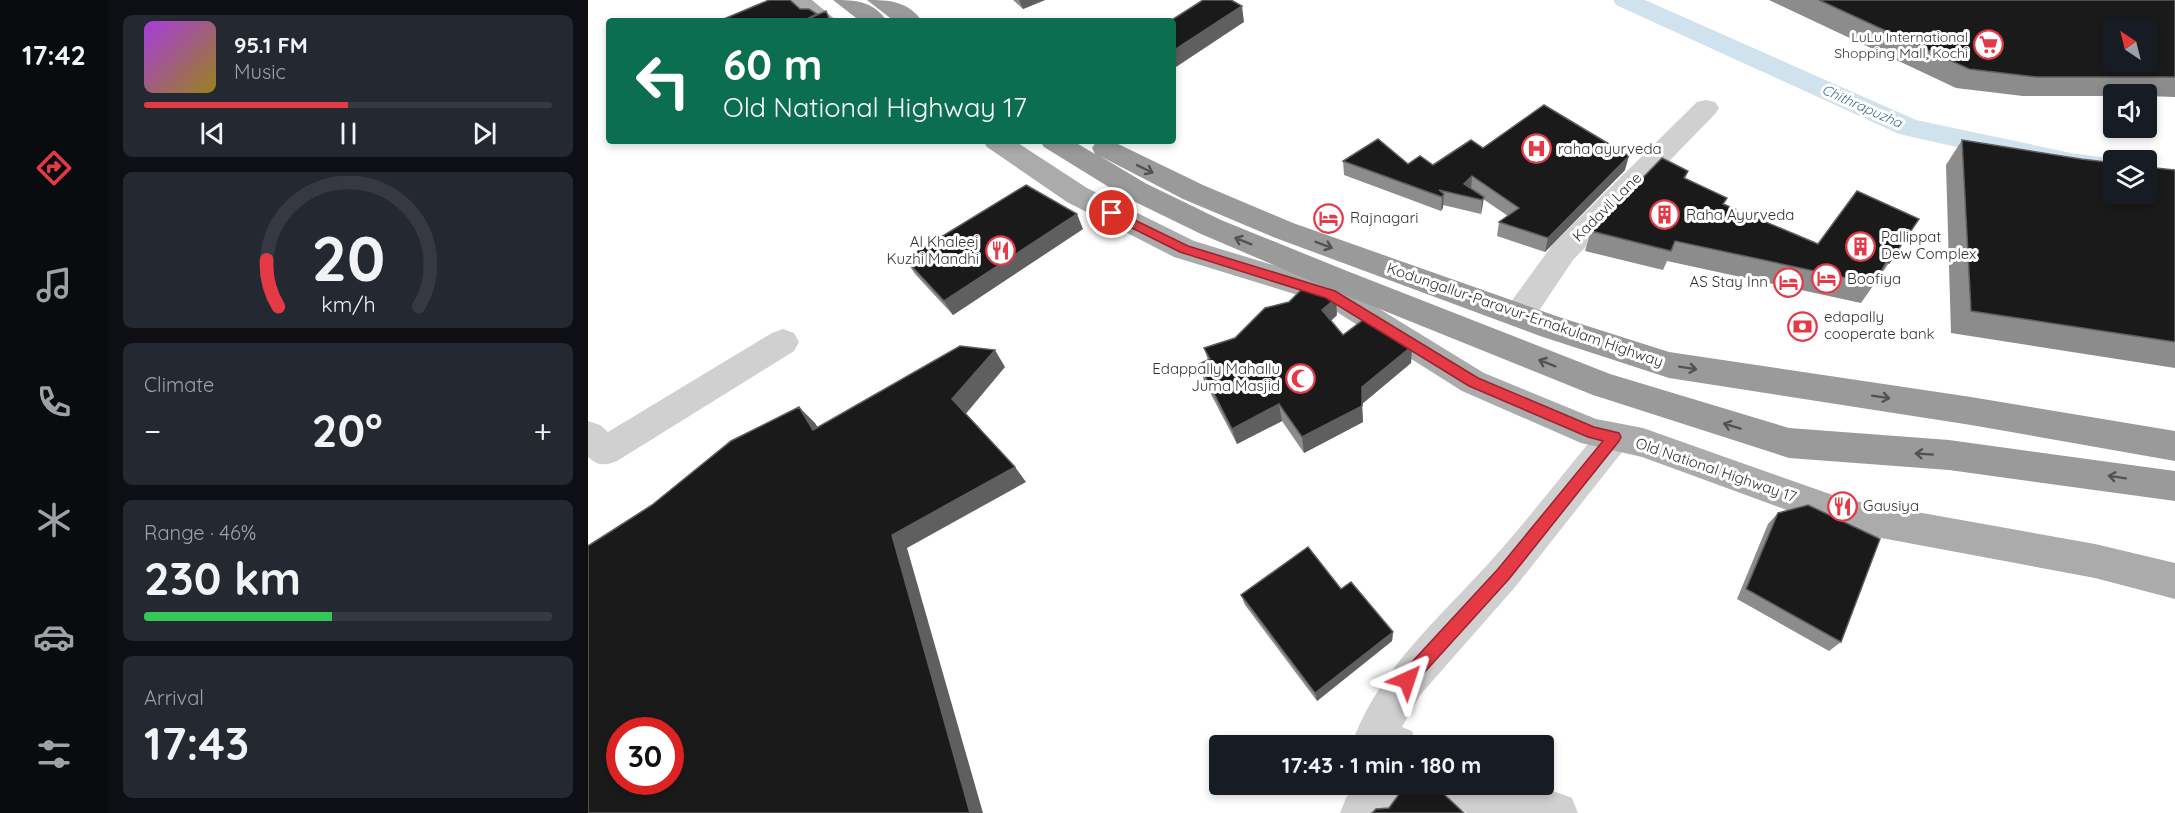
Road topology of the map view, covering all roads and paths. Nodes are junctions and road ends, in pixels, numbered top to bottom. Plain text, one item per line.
1 (797, 0) edge
2 (845, 0) edge
3 (879, 0) edge
4 (821, 18) edge
5 (872, 18) edge
6 (906, 18) edge
7 (1706, 108) dead end
8 (1000, 144) edge
9 (1058, 144) edge
10 (1098, 144) edge
11 (1333, 287) junction
12 (1519, 315) junction
13 (783, 342) dead end
14 (588, 435) edge
15 (1614, 437) junction
16 (2175, 446) edge
17 (2175, 486) edge
18 (2175, 581) edge
19 (1375, 735) edge
20 (1374, 795) edge
21 (1477, 795) edge
22 (1361, 813) edge
23 (1557, 813) edge

1 - 4 main road
2 - 5 highway
3 - 6 highway
7 - 12 street, Kadavil Lane
8 - 11 main road, Old National Highway 17
11 -> 9 highway
10 -> 12 highway, Kodungallur-Paravur-Ernakulam Highway
11 - 15 main road, Old National Highway 17
17 -> 11 highway
12 -> 16 highway, Kodungallur-Paravur-Ernakulam Highway
13 - 14 street
15 - 18 main road, Old National Highway 17
15 - 19 street
20 - 22 street
21 - 23 street

